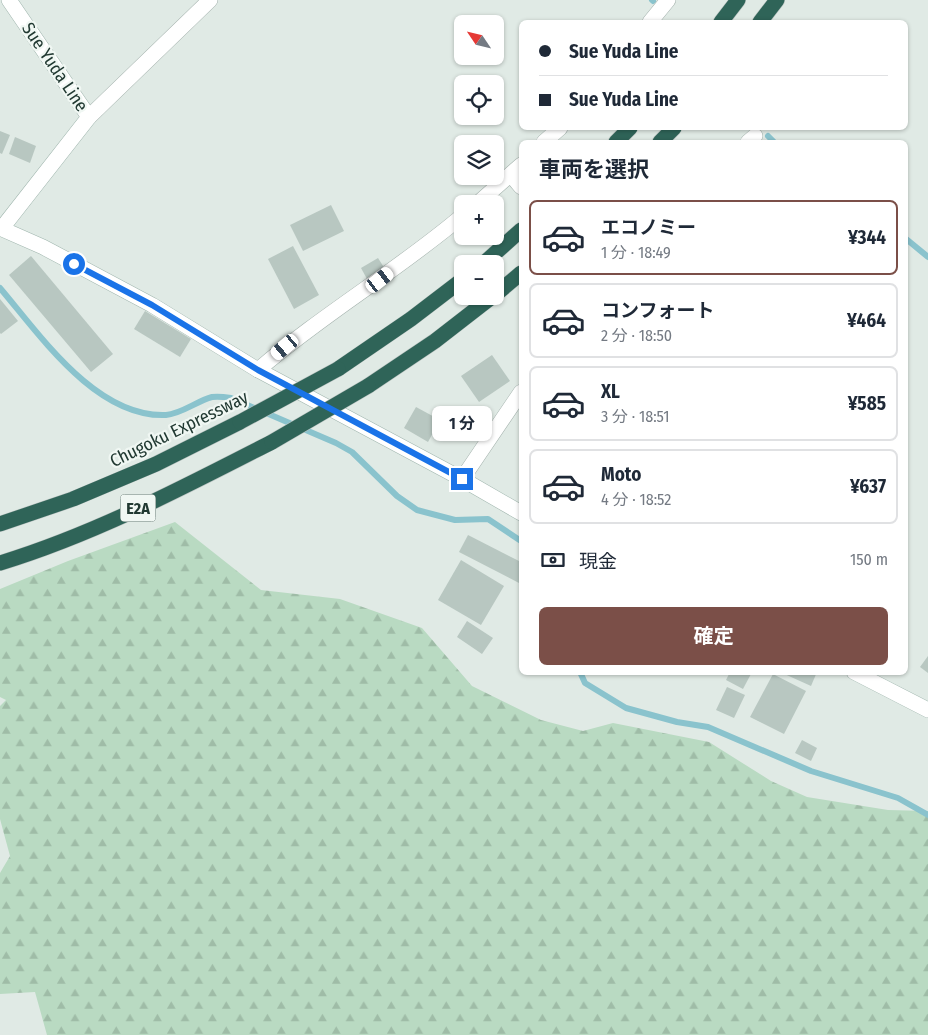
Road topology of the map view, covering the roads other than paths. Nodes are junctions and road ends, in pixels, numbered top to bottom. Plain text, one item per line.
1 (9, 0) edge
2 (210, 0) edge
3 (668, 0) edge
4 (738, 0) edge
5 (776, 0) edge
6 (652, 20) edge
7 (723, 20) edge
8 (761, 20) edge
9 (88, 117) junction
10 (558, 130) edge
11 (628, 130) edge
12 (672, 130) edge
13 (546, 140) edge
14 (618, 140) edge
15 (662, 140) edge
16 (516, 170) edge
17 (487, 195) edge
18 (454, 222) edge
19 (1, 228) edge
20 (519, 232) edge
21 (493, 255) edge
22 (519, 275) edge
23 (454, 286) edge
24 (504, 287) edge
25 (482, 305) edge
26 (258, 370) junction
27 (519, 395) edge
28 (462, 479) junction
29 (519, 512) edge
30 (0, 524) edge
31 (0, 563) edge
32 (860, 675) edge
33 (928, 710) edge

1 - 9 main road, Sue Yuda Line
2 - 9 main road
3 - 6 main road
4 - 7 highway
5 - 8 highway
9 - 19 main road, Sue Yuda Line
10 - 13 main road
11 - 14 highway
12 - 15 highway
16 - 17 main road
18 - 26 main road
19 - 26 main road, Sue Yuda Line
20 - 21 highway
22 - 24 highway, E2A
23 - 30 highway, Chugoku Expressway / E2A, bridge
25 - 31 highway, E2A, bridge
26 - 28 main road, Sue Yuda Line
27 - 28 main road
28 - 29 main road, Sue Yuda Line
32 - 33 main road

